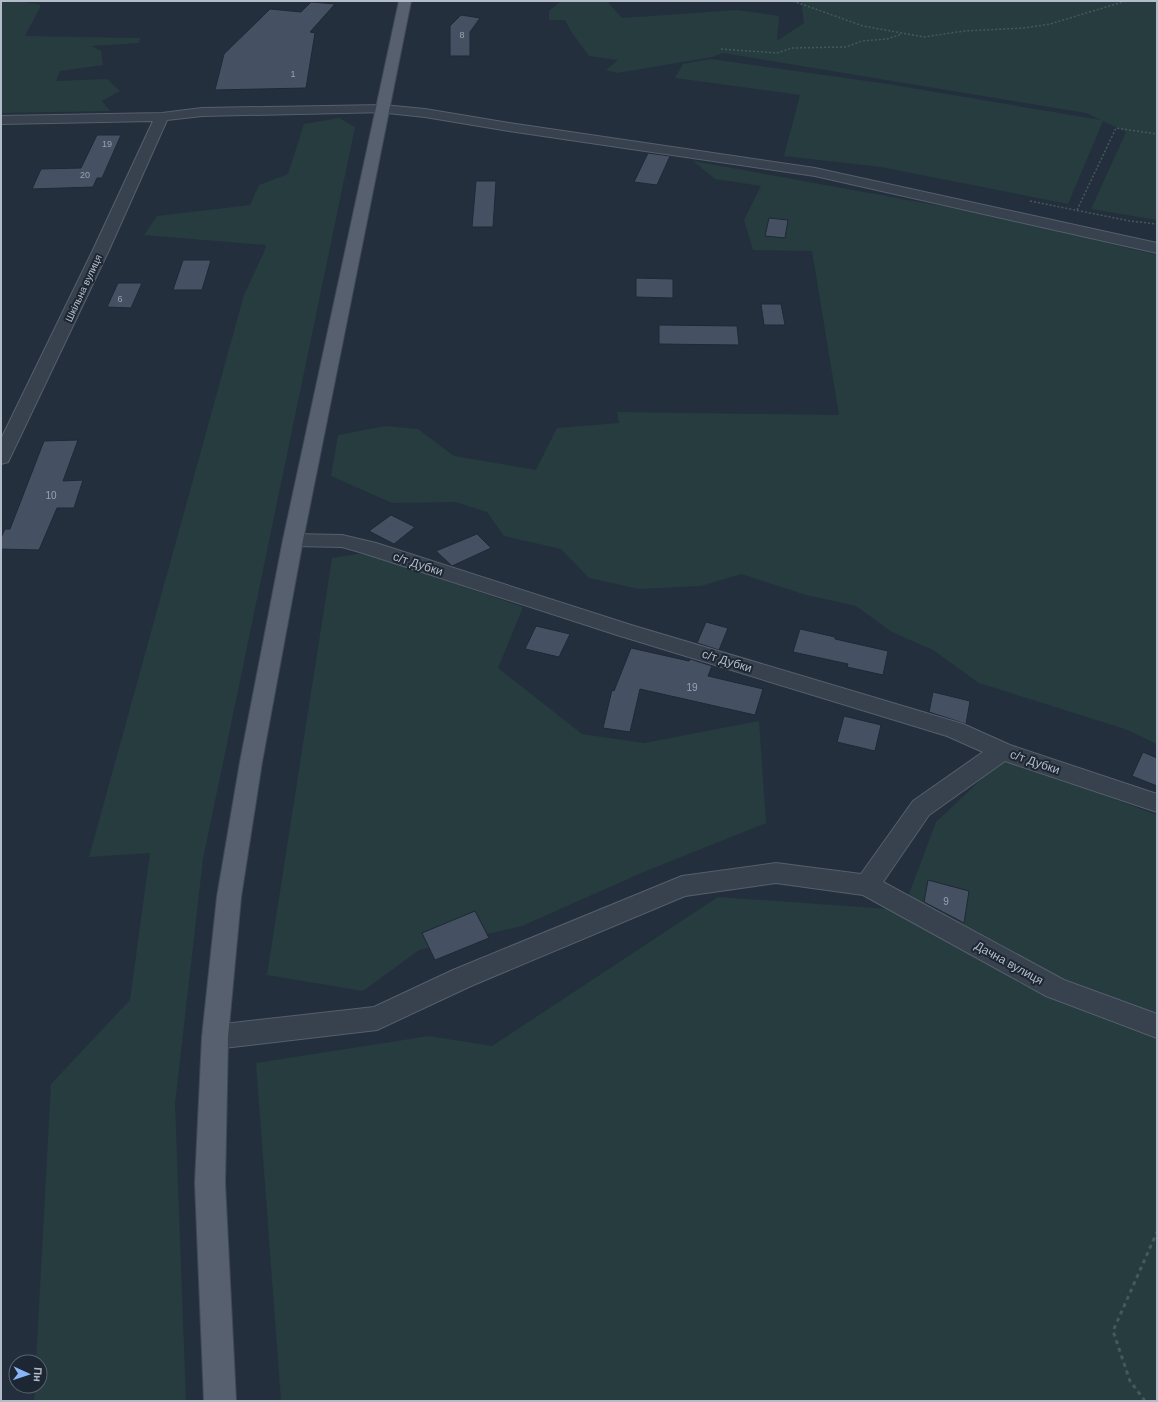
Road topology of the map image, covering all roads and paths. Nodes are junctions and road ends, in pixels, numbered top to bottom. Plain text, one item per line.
1 (405, 1) edge
2 (794, 1) edge
3 (1150, 1) edge
4 (902, 34) junction
5 (721, 49) dead end
6 (383, 109) junction
7 (162, 117) junction
8 (1, 120) edge
9 (1157, 134) edge
10 (1077, 210) dead end
11 (1157, 248) edge
12 (1, 458) edge
13 (293, 540) junction
14 (1002, 751) junction
15 (1157, 803) edge
16 (867, 885) junction
17 (1157, 1026) edge
18 (215, 1037) junction
19 (1157, 1232) edge
20 (220, 1401) edge
21 (1146, 1401) edge

1 - 6 main road
2 - 4 path
3 - 4 path
4 - 5 path
6 - 7 street
6 - 11 street
6 - 13 main road
7 - 8 street
7 - 12 street, Шкільна вулиця
9 - 10 path
13 - 14 street, с/т Дубки
13 - 18 main road
14 - 15 street, с/т Дубки
14 - 16 street
16 - 17 street, Дачна вулиця
16 - 18 street
18 - 20 main road
19 - 21 path

